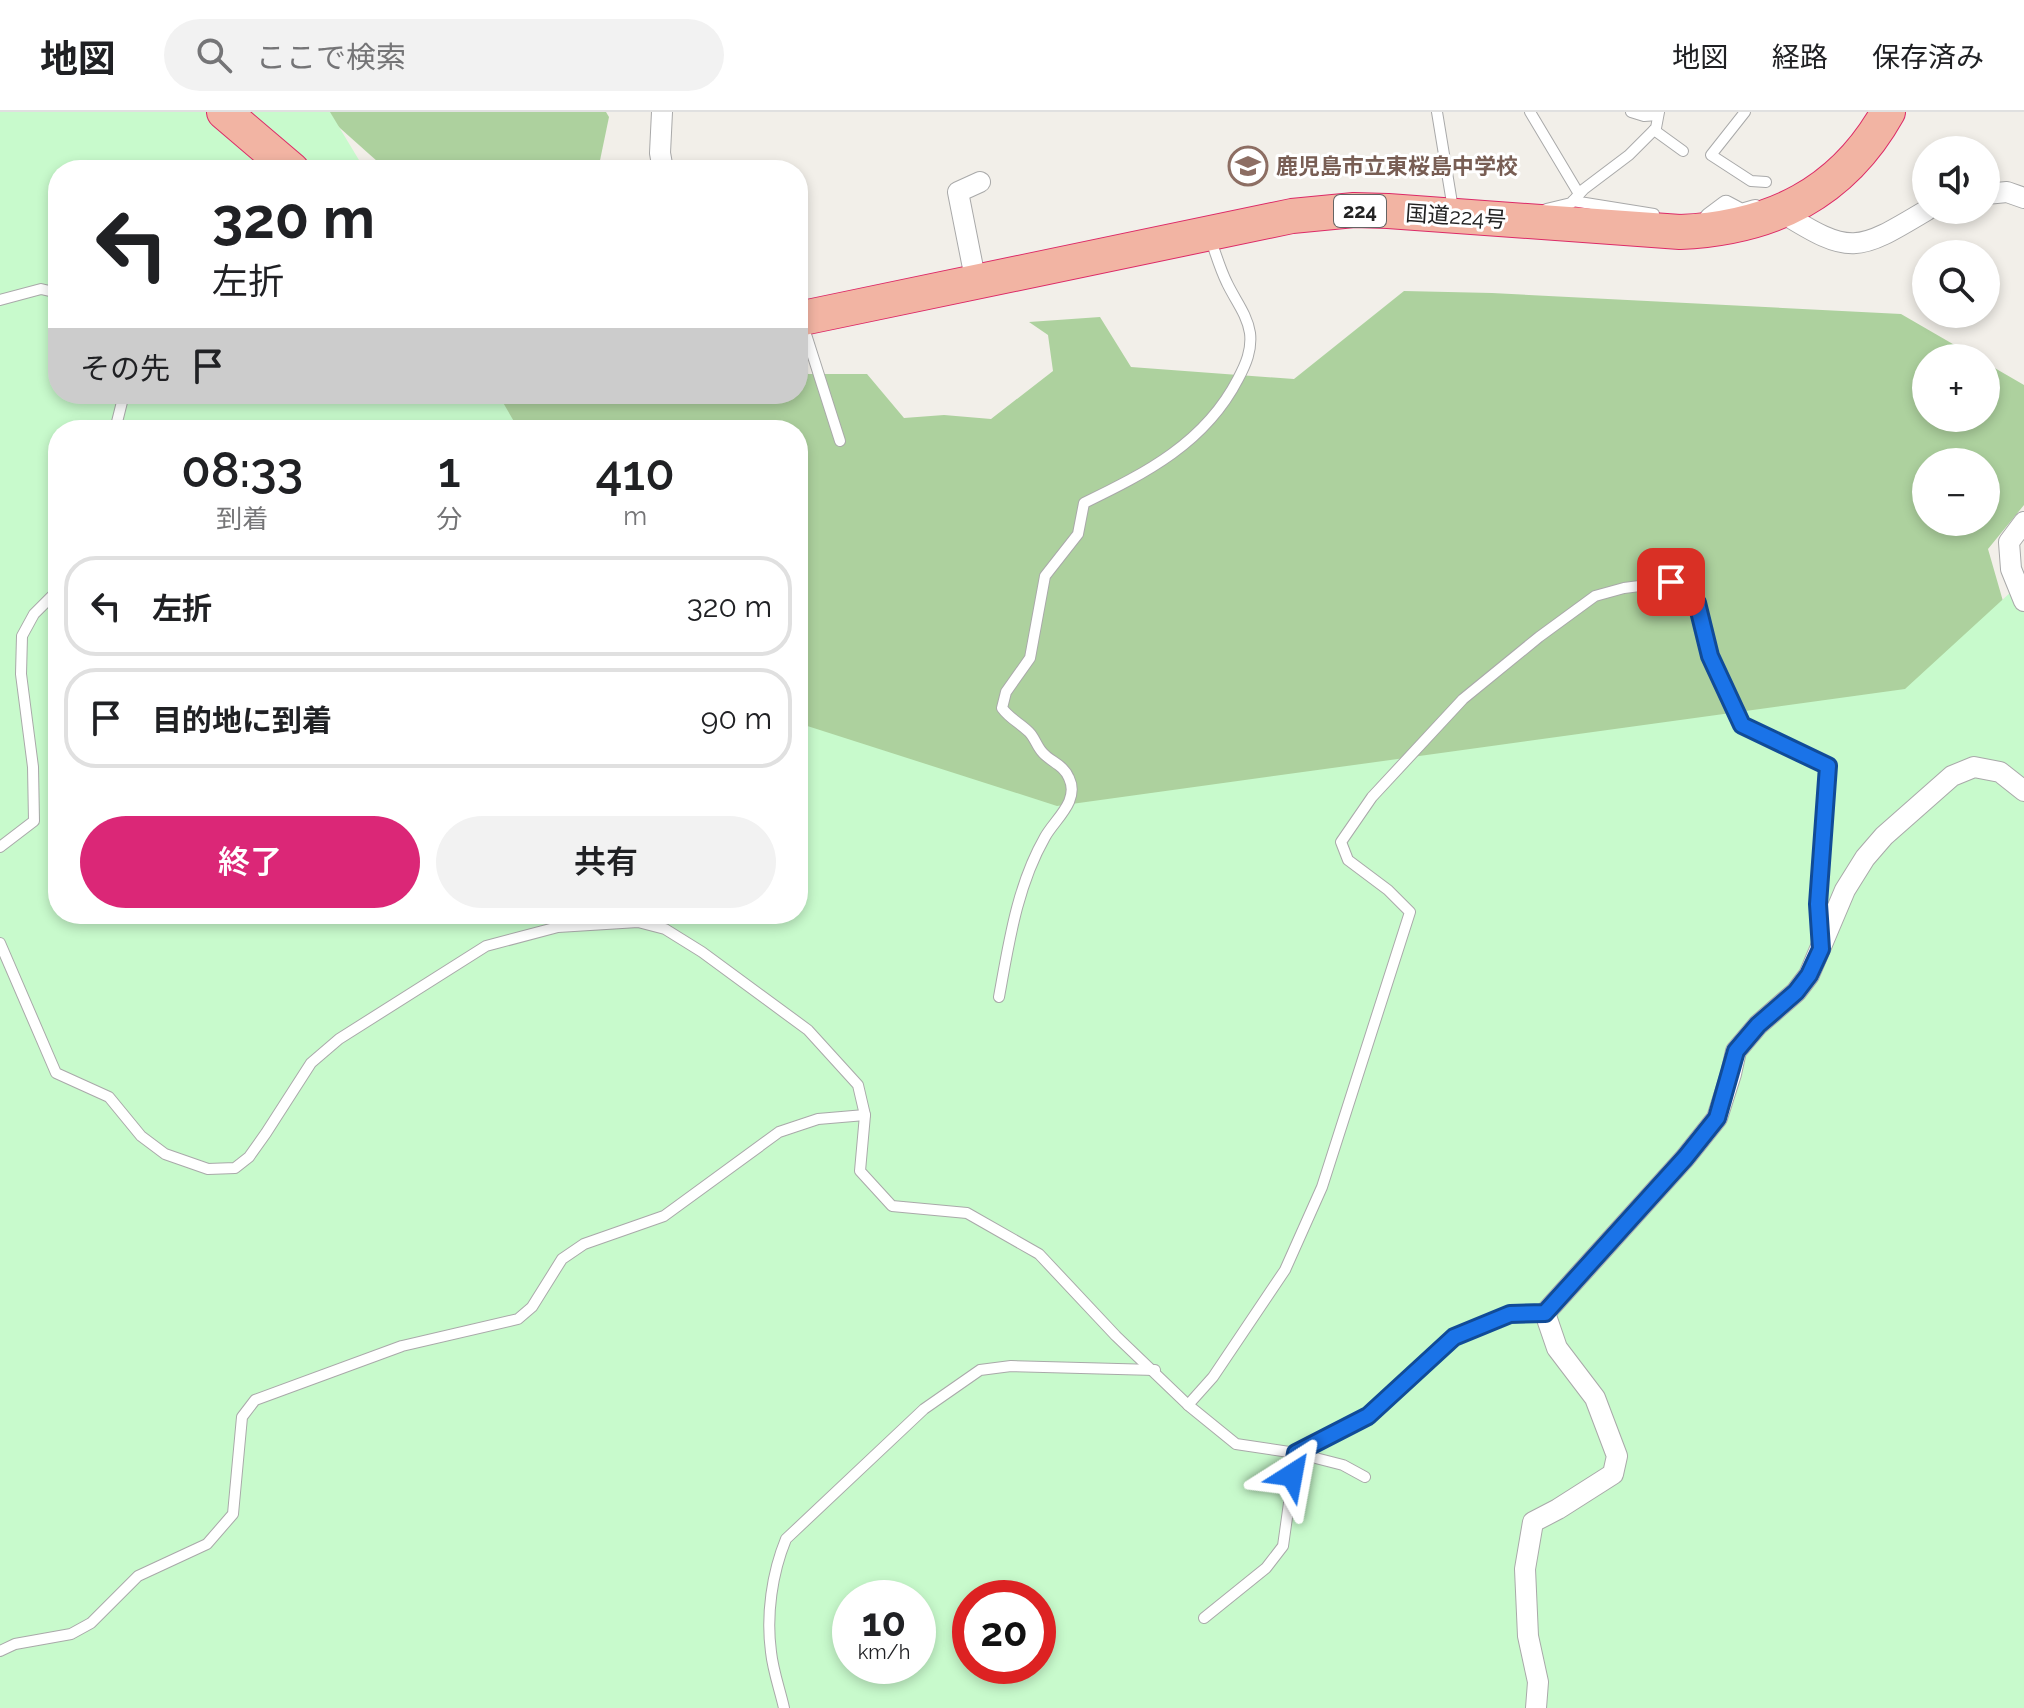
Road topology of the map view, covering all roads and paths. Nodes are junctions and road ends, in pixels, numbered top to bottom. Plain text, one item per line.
1 (224, 112) edge
2 (662, 112) edge
3 (1437, 112) edge
4 (1530, 112) edge
5 (1631, 112) edge
6 (1745, 112) edge
7 (1888, 112) edge
8 (1658, 113) edge
9 (1654, 130) junction
10 (1683, 151) dead end
11 (280, 160) edge
12 (661, 160) edge
13 (980, 182) dead end
14 (2000, 193) edge
15 (1576, 198) junction
16 (1783, 198) junction
17 (2024, 198) edge
18 (1706, 214) junction
19 (1454, 215) junction
20 (1912, 219) edge
21 (1514, 220) junction
22 (1209, 235) junction
23 (976, 283) junction
24 (48, 291) edge
25 (0, 300) edge
26 (808, 317) edge
27 (808, 343) edge
28 (840, 441) dead end
29 (2024, 522) edge
30 (48, 600) edge
31 (2024, 601) edge
32 (2024, 791) edge
33 (0, 847) edge
34 (606, 924) edge
35 (646, 924) edge
36 (0, 943) edge
37 (1821, 949) junction
38 (999, 997) dead end
39 (865, 1115) junction
40 (1545, 1313) junction
41 (1155, 1370) junction
42 (1188, 1405) junction
43 (1296, 1453) junction
44 (1365, 1477) dead end
45 (1204, 1618) dead end
46 (0, 1651) edge
47 (784, 1708) edge
48 (1536, 1708) edge

1 - 11 highway
2 - 12 street
3 - 19 lane
4 - 15 lane
5 - 8 lane
6 - 16 lane
7 - 16 highway, 国道224号 / 224
8 - 9 lane
9 - 10 lane
9 - 15 lane
13 - 23 street
14 - 17 street
15 - 18 lane
15 - 21 lane
16 - 18 street
16 - 18 highway, 国道224号 / 224
16 - 20 street
18 - 21 highway, 国道224号 / 224
19 - 21 highway, 国道224号 / 224
19 - 22 highway, 国道224号 / 224
22 - 23 highway, 国道224号 / 224
22 - 38 lane
23 - 26 highway, 国道224号 / 224
24 - 25 lane
27 - 28 lane
29 - 31 street
30 - 33 lane
32 - 37 street
34 - 36 lane
35 - 39 lane
37 - 40 street
37 - 42 lane
39 - 41 lane
39 - 46 lane
40 - 43 lane
40 - 48 street
41 - 42 lane
41 - 47 lane
42 - 43 lane
43 - 44 lane
43 - 45 lane

